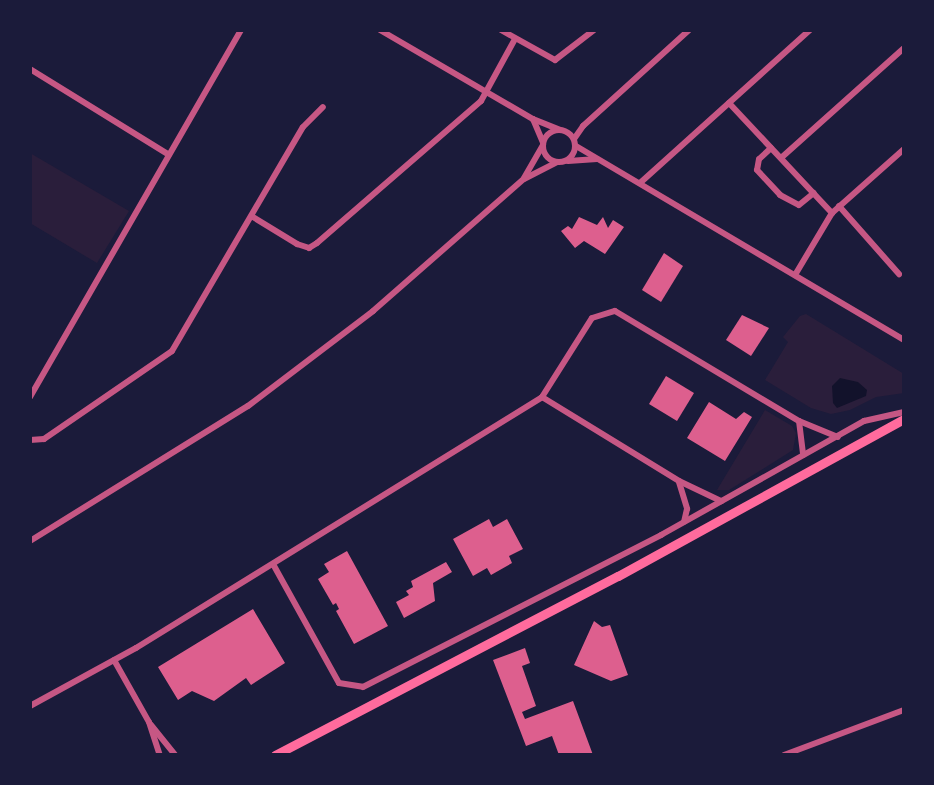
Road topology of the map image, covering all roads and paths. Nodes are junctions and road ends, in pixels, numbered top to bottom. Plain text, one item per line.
1 (241, 30) edge
2 (380, 30) edge
3 (501, 30) edge
4 (594, 30) edge
5 (689, 30) edge
6 (810, 30) edge
7 (515, 39) junction
8 (904, 48) edge
9 (30, 69) edge
10 (484, 92) junction
11 (729, 103) junction
12 (323, 107) dead end
13 (533, 119) junction
14 (583, 126) junction
15 (564, 131) junction
16 (575, 142) junction
17 (543, 144) junction
18 (771, 148) junction
19 (904, 149) edge
20 (169, 155) junction
21 (781, 158) junction
22 (597, 159) junction
23 (567, 161) junction
24 (556, 163) junction
25 (524, 179) junction
26 (640, 183) junction
27 (814, 193) junction
28 (839, 206) junction
29 (832, 213) junction
30 (253, 217) junction
31 (899, 274) dead end
32 (795, 275) junction
33 (904, 340) edge
34 (30, 396) edge
35 (542, 397) junction
36 (904, 412) edge
37 (904, 419) edge
38 (799, 421) junction
39 (838, 437) junction
40 (30, 440) edge
41 (803, 455) junction
42 (679, 481) junction
43 (721, 501) junction
44 (684, 522) junction
45 (30, 541) edge
46 (273, 564) junction
47 (114, 660) junction
48 (30, 706) edge
49 (904, 710) edge
50 (149, 722) junction
51 (160, 755) edge
52 (176, 755) edge
53 (275, 755) edge
54 (784, 755) edge

1 - 20 street
2 - 10 street
3 - 7 street
4 - 7 street
5 - 14 street
6 - 11 street
7 - 10 street
8 - 21 street
9 - 20 street
10 - 13 street
10 - 30 street
11 - 18 street
11 - 26 street
12 - 30 street
13 - 15 street
13 - 17 street
14 - 15 street
14 - 16 street
15 - 16 street
15 - 17 street
16 - 22 street
16 - 23 street
17 - 24 street
17 - 25 street
18 - 21 street
18 - 27 street
19 - 28 street
20 - 34 street
21 - 27 street
22 - 23 street
22 - 26 street
23 - 24 street
24 - 25 street
25 - 45 street
26 - 32 street
27 - 29 street
28 - 29 street
28 - 31 street
29 - 32 street
30 - 40 street
32 - 33 street
35 - 38 street
35 - 42 street
35 - 46 street
36 - 39 street
37 - 53 main road
38 - 39 street
38 - 41 street
39 - 41 street
41 - 43 street
42 - 43 street
42 - 44 street
43 - 44 street
44 - 46 street
46 - 47 street
47 - 48 street
47 - 50 street
49 - 54 street
50 - 51 street
50 - 52 street

